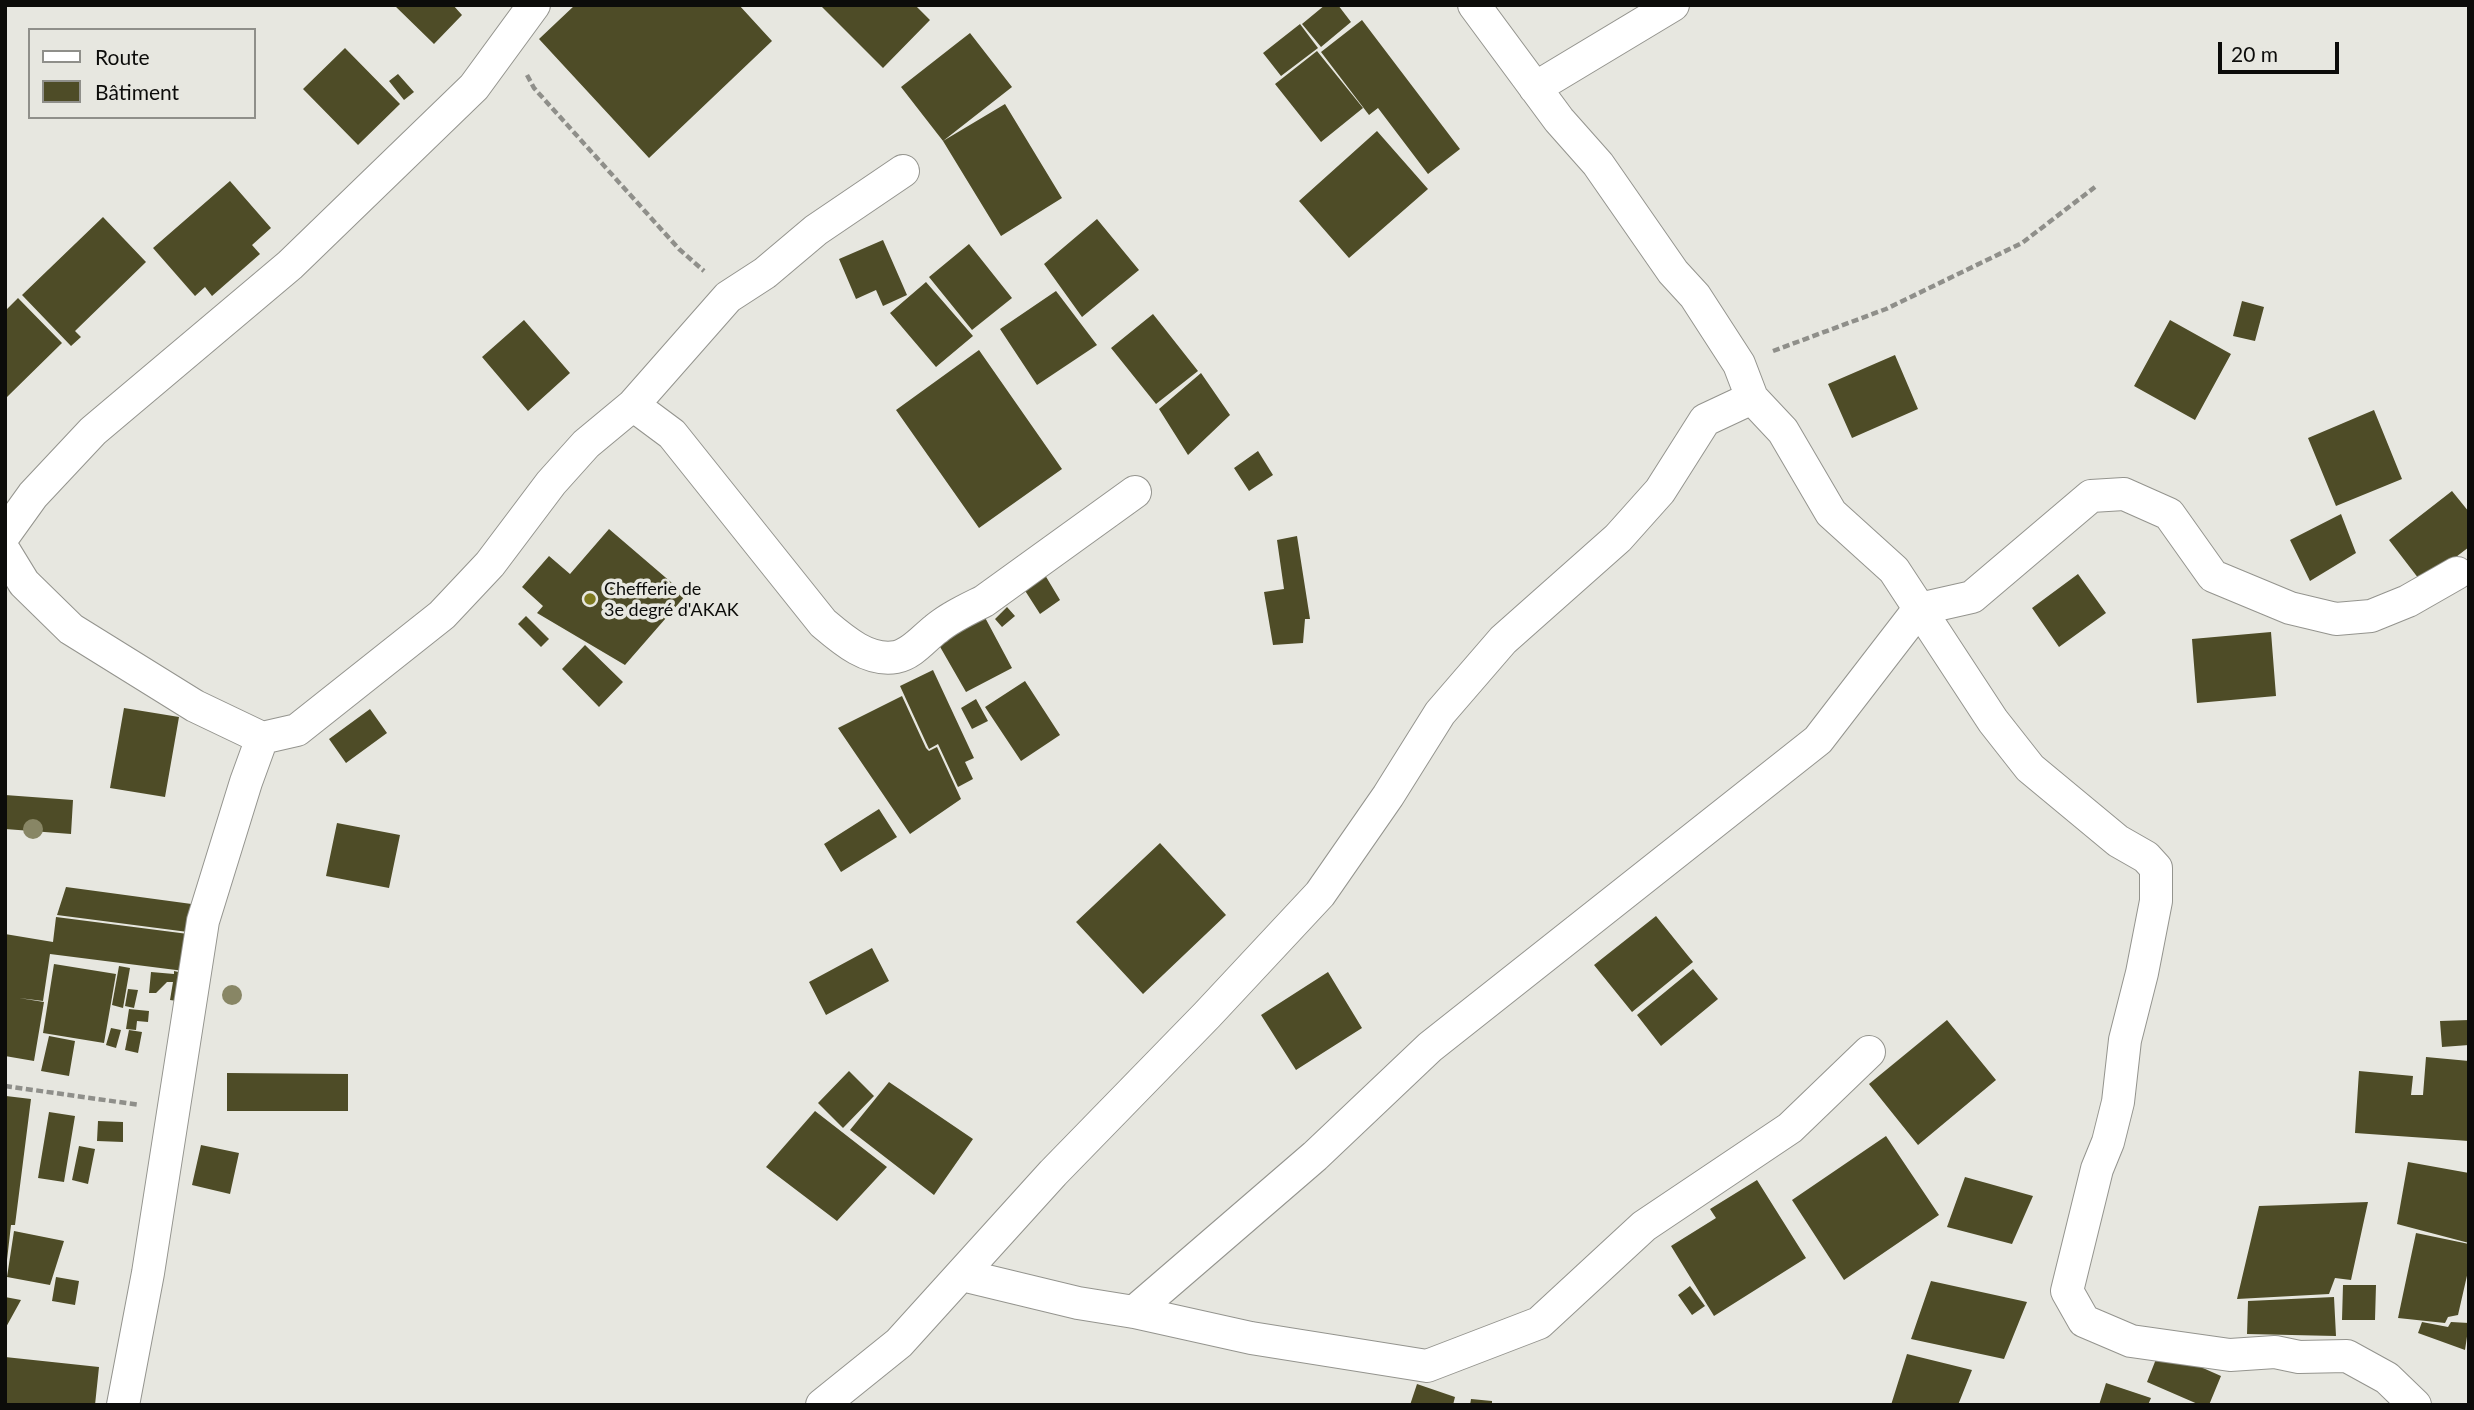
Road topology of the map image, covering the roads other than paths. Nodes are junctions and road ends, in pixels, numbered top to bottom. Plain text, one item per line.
1 (534, 5) edge
2 (1474, 5) edge
3 (1673, 5) edge
4 (1535, 88) junction
5 (903, 171) dead end
6 (1752, 398) junction
7 (634, 405) junction
8 (1135, 492) dead end
9 (5, 534) edge
10 (5, 552) edge
11 (2457, 573) dead end
12 (1919, 609) junction
13 (262, 738) junction
14 (1869, 1052) dead end
15 (962, 1275) junction
16 (1134, 1312) junction
17 (122, 1405) edge
18 (822, 1405) edge
19 (2415, 1405) edge

1 - 9 street
2 - 4 street
3 - 4 street
4 - 6 street
5 - 7 street
6 - 12 street
6 - 15 street
7 - 8 street
7 - 13 street
10 - 13 street
11 - 12 street
12 - 16 street
12 - 19 street
13 - 17 street
14 - 16 street
15 - 16 street
15 - 18 street

